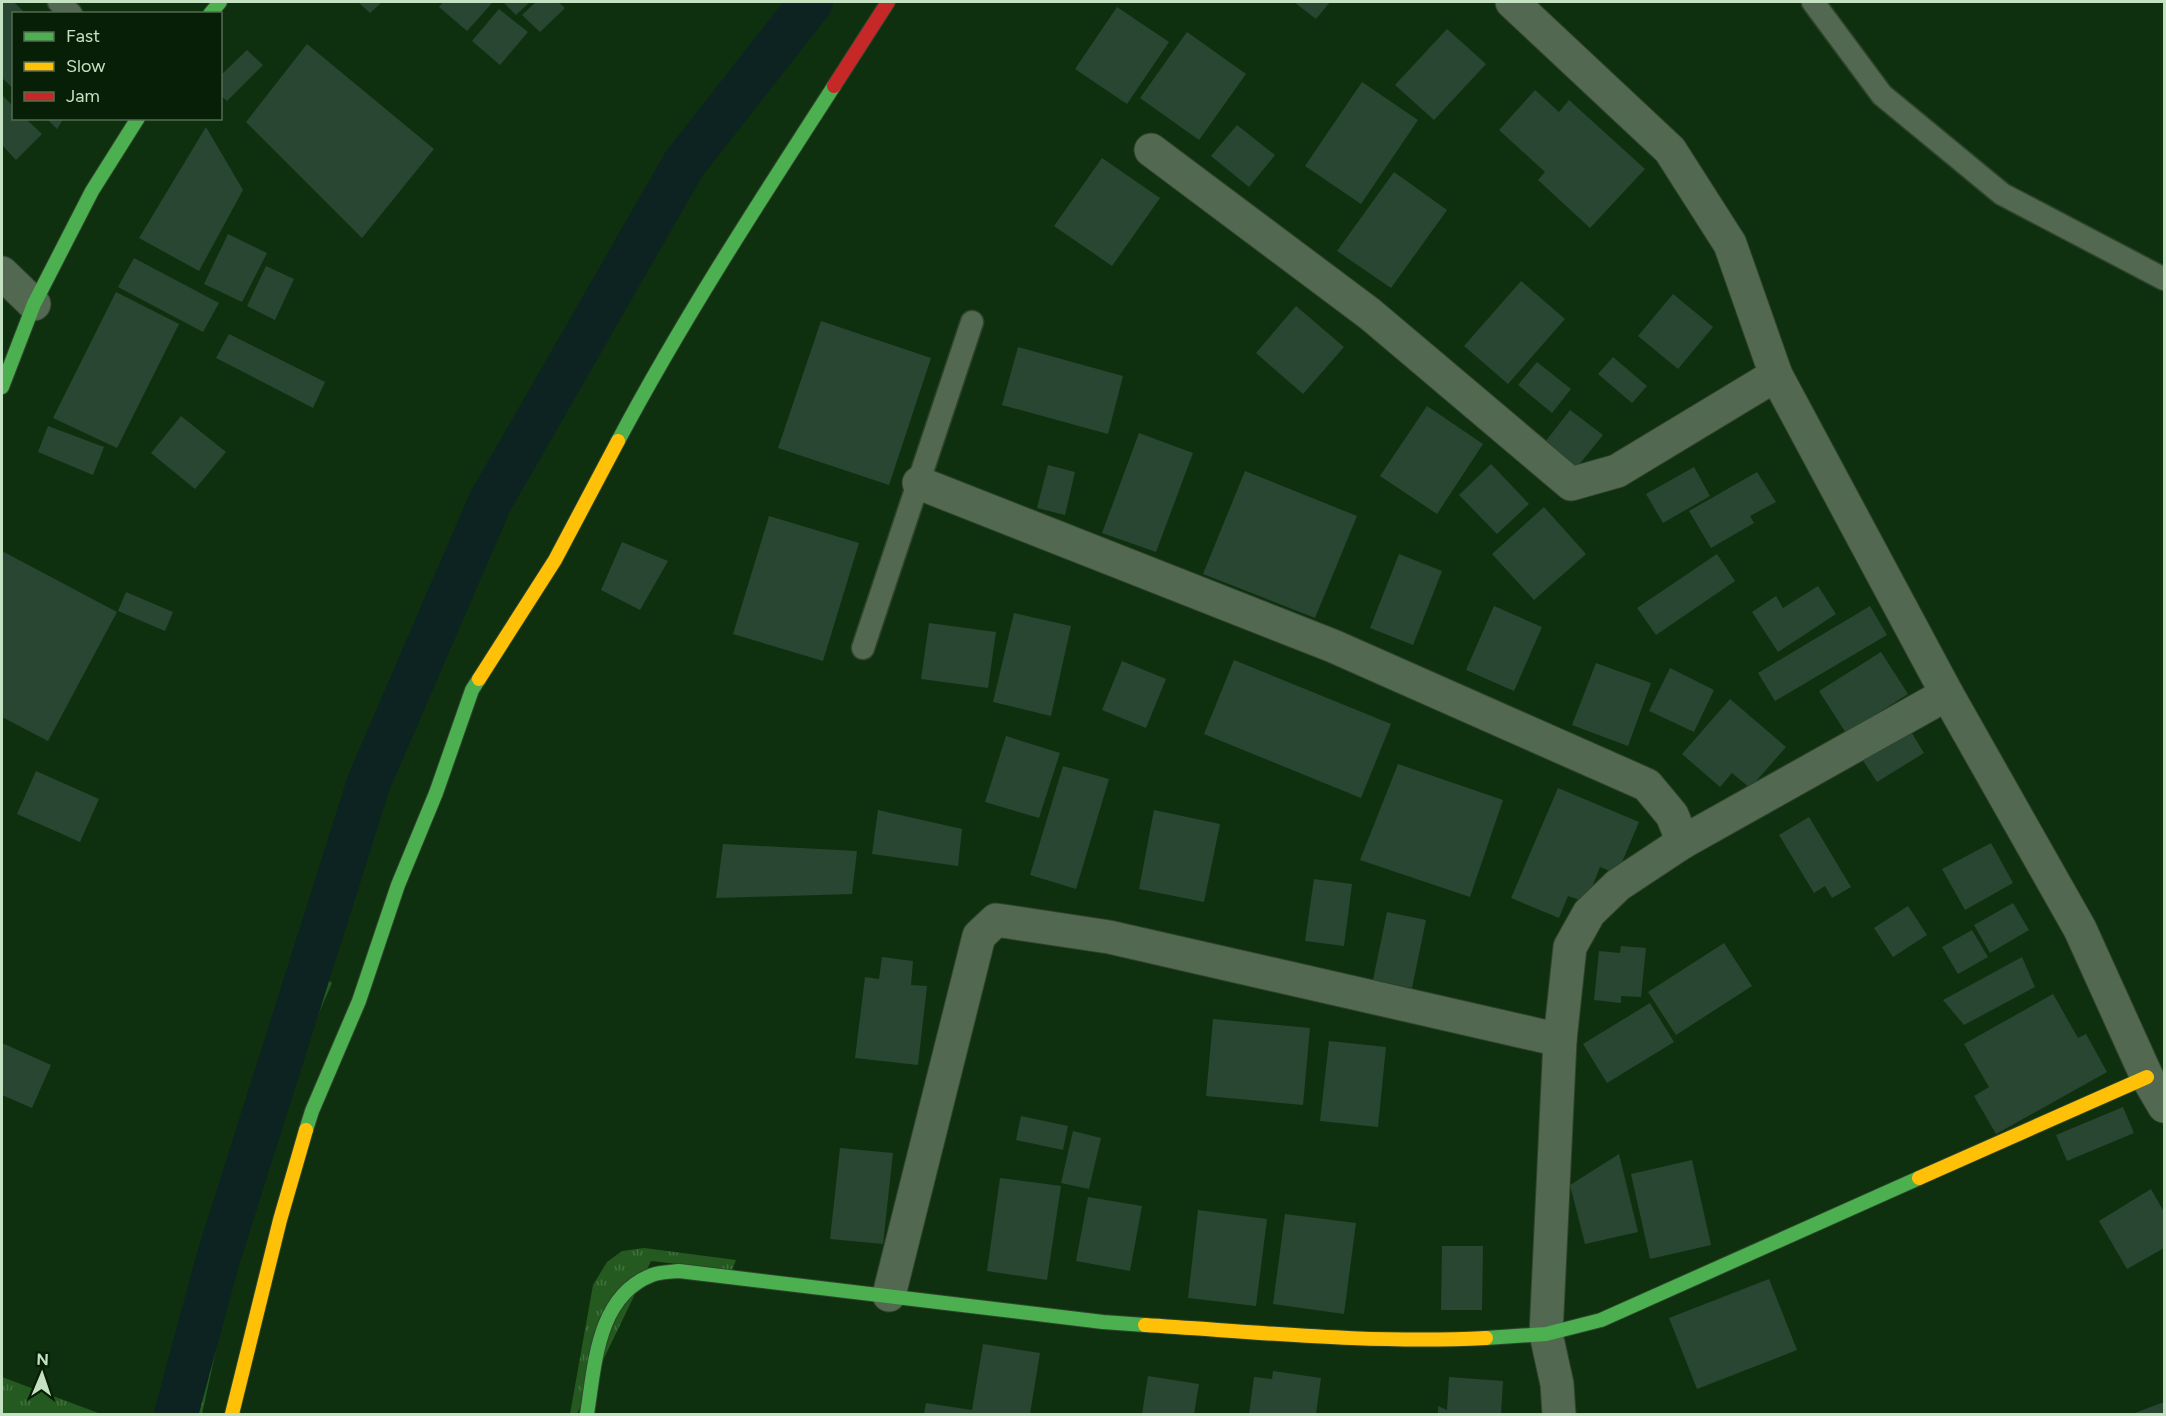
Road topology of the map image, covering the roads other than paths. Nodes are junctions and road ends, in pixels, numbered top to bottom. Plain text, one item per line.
1 (888, 2) edge
2 (1512, 2) edge
3 (1813, 2) edge
4 (137, 120) edge
5 (1151, 150) dead end
6 (2, 273) edge
7 (2164, 279) edge
8 (34, 304) junction
9 (972, 322) dead end
10 (1776, 375) junction
11 (2, 387) edge
12 (919, 483) junction
13 (863, 648) dead end
14 (1947, 694) junction
15 (1683, 842) junction
16 (1560, 1040) junction
17 (2147, 1077) junction
18 (2164, 1106) edge
19 (889, 1295) junction
20 (1546, 1334) junction
21 (232, 1414) edge
22 (587, 1414) edge
23 (1559, 1414) edge

1 - 21 street
2 - 10 street
3 - 7 lane
4 - 8 street
5 - 10 street
6 - 8 street
8 - 11 street
9 - 12 lane
10 - 14 street
12 - 13 lane
12 - 15 street
14 - 15 street
14 - 17 street
15 - 16 street
16 - 19 street
16 - 20 street
17 - 18 street
17 - 20 street
19 - 20 street
19 - 22 street
20 - 23 street

